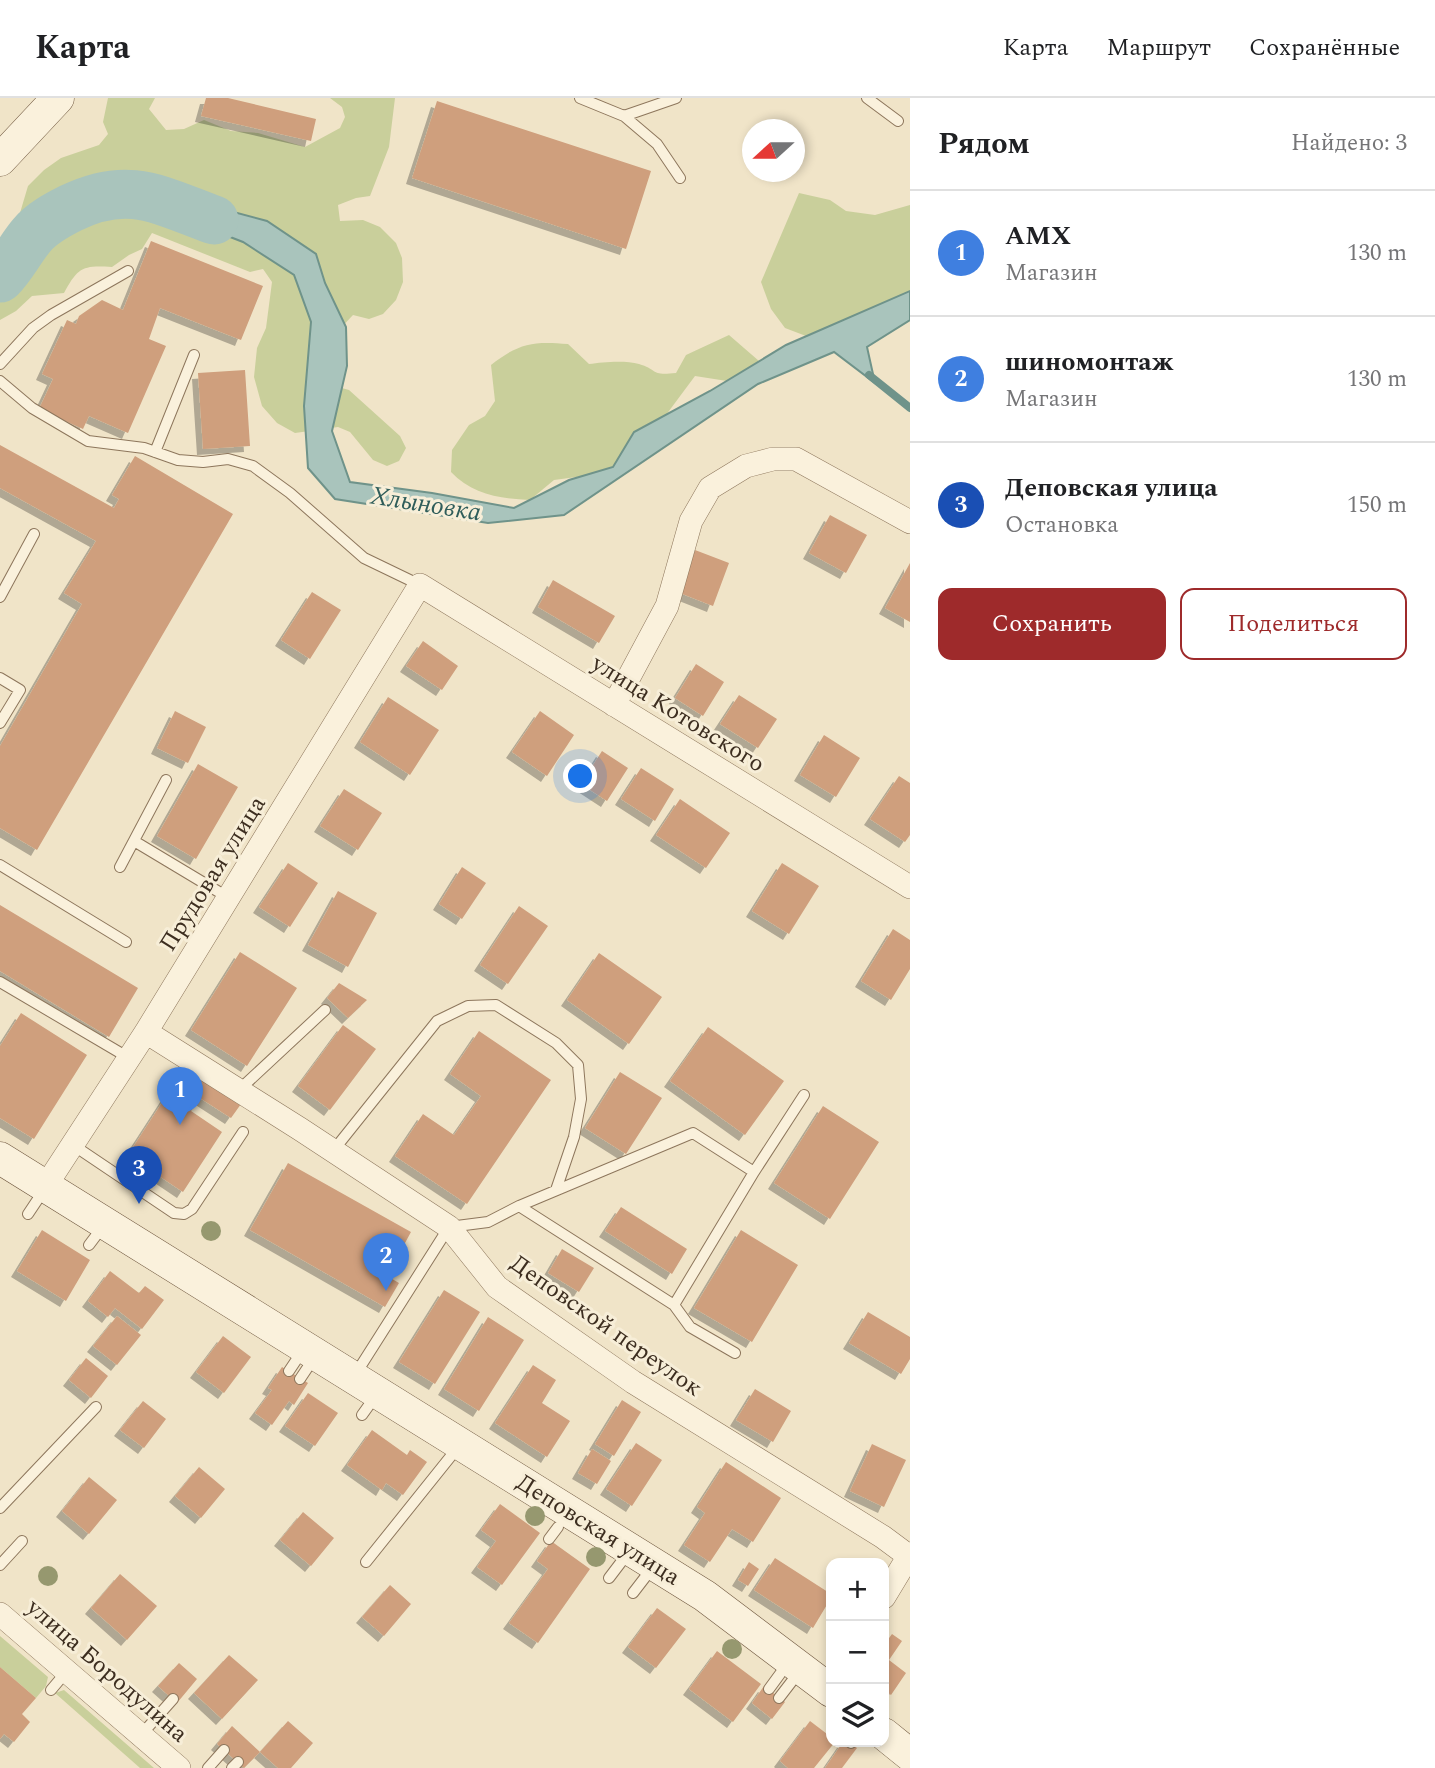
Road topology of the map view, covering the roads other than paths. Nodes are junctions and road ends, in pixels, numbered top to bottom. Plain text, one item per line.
1 (58, 98) edge
2 (580, 98) edge
3 (676, 98) edge
4 (867, 98) edge
5 (624, 116) junction
6 (898, 121) dead end
7 (0, 160) edge
8 (680, 178) dead end
9 (128, 271) dead end
10 (194, 355) dead end
11 (0, 364) edge
12 (0, 381) edge
13 (155, 452) junction
14 (910, 522) edge
15 (34, 534) dead end
16 (419, 584) junction
17 (0, 597) edge
18 (0, 678) edge
19 (614, 705) junction
20 (0, 723) edge
21 (166, 780) dead end
22 (134, 841) junction
23 (0, 865) edge
24 (120, 867) dead end
25 (910, 887) edge
26 (229, 898) junction
27 (126, 942) dead end
28 (0, 982) edge
29 (325, 1010) dead end
30 (146, 1032) junction
31 (129, 1058) junction
32 (239, 1090) junction
33 (804, 1095) dead end
34 (243, 1132) dead end
35 (73, 1145) junction
36 (333, 1151) junction
37 (0, 1158) edge
38 (754, 1172) junction
39 (45, 1187) junction
40 (556, 1190) junction
41 (519, 1206) junction
42 (28, 1214) dead end
43 (449, 1227) junction
44 (674, 1305) junction
45 (735, 1353) dead end
46 (365, 1395) junction
47 (96, 1407) dead end
48 (461, 1444) junction
49 (0, 1508) edge
50 (558, 1527) dead end
51 (549, 1539) dead end
52 (22, 1541) dead end
53 (910, 1556) edge
54 (643, 1557) junction
55 (366, 1562) dead end
56 (0, 1565) edge
57 (608, 1578) dead end
58 (889, 1589) edge
59 (633, 1593) dead end
60 (0, 1614) edge
61 (796, 1665) junction
62 (67, 1671) junction
63 (826, 1685) edge
64 (769, 1689) dead end
65 (51, 1690) dead end
66 (779, 1698) dead end
67 (173, 1699) dead end
68 (141, 1735) junction
69 (889, 1738) edge
70 (224, 1750) dead end
71 (910, 1755) edge
72 (179, 1768) edge
73 (208, 1768) edge

1 - 7 main road
2 - 5 lane
3 - 5 lane
4 - 6 lane
5 - 8 lane
9 - 11 lane
10 - 13 lane
12 - 13 lane
13 - 16 lane
14 - 19 street
15 - 17 lane
16 - 19 street, улица Котовского
16 - 26 street, Прудовая улица
18 - 20 lane
19 - 25 street, улица Котовского
21 - 22 lane
22 - 24 lane
22 - 26 lane
23 - 27 lane
26 - 30 street, Прудовая улица
28 - 31 lane
29 - 32 lane
30 - 31 street, Прудовая улица
30 - 32 street, Деповской переулок
31 - 35 street, Прудовая улица
32 - 36 street, Деповской переулок
33 - 38 lane
34 - 35 lane
35 - 39 street, Прудовая улица
36 - 40 lane
36 - 43 street, Деповской переулок
37 - 39 main road, Деповская улица
38 - 40 lane
38 - 44 lane
39 - 42 lane
39 - 46 main road, Деповская улица
40 - 41 lane
41 - 43 lane
41 - 44 lane
43 - 46 lane
43 - 53 street, Деповской переулок
44 - 45 lane
46 - 48 main road, Деповская улица
47 - 49 lane
48 - 54 main road, Деповская улица
48 - 55 lane
50 - 51 lane
52 - 56 lane
53 - 58 street
54 - 57 lane
54 - 59 lane
54 - 61 main road, Деповская улица
60 - 62 street, улица Бородулина
61 - 63 main road, Деповская улица
61 - 64 lane
61 - 66 lane
62 - 65 lane
62 - 68 street, улица Бородулина
67 - 68 lane
68 - 72 street, улица Бородулина
69 - 71 main road
70 - 73 lane

